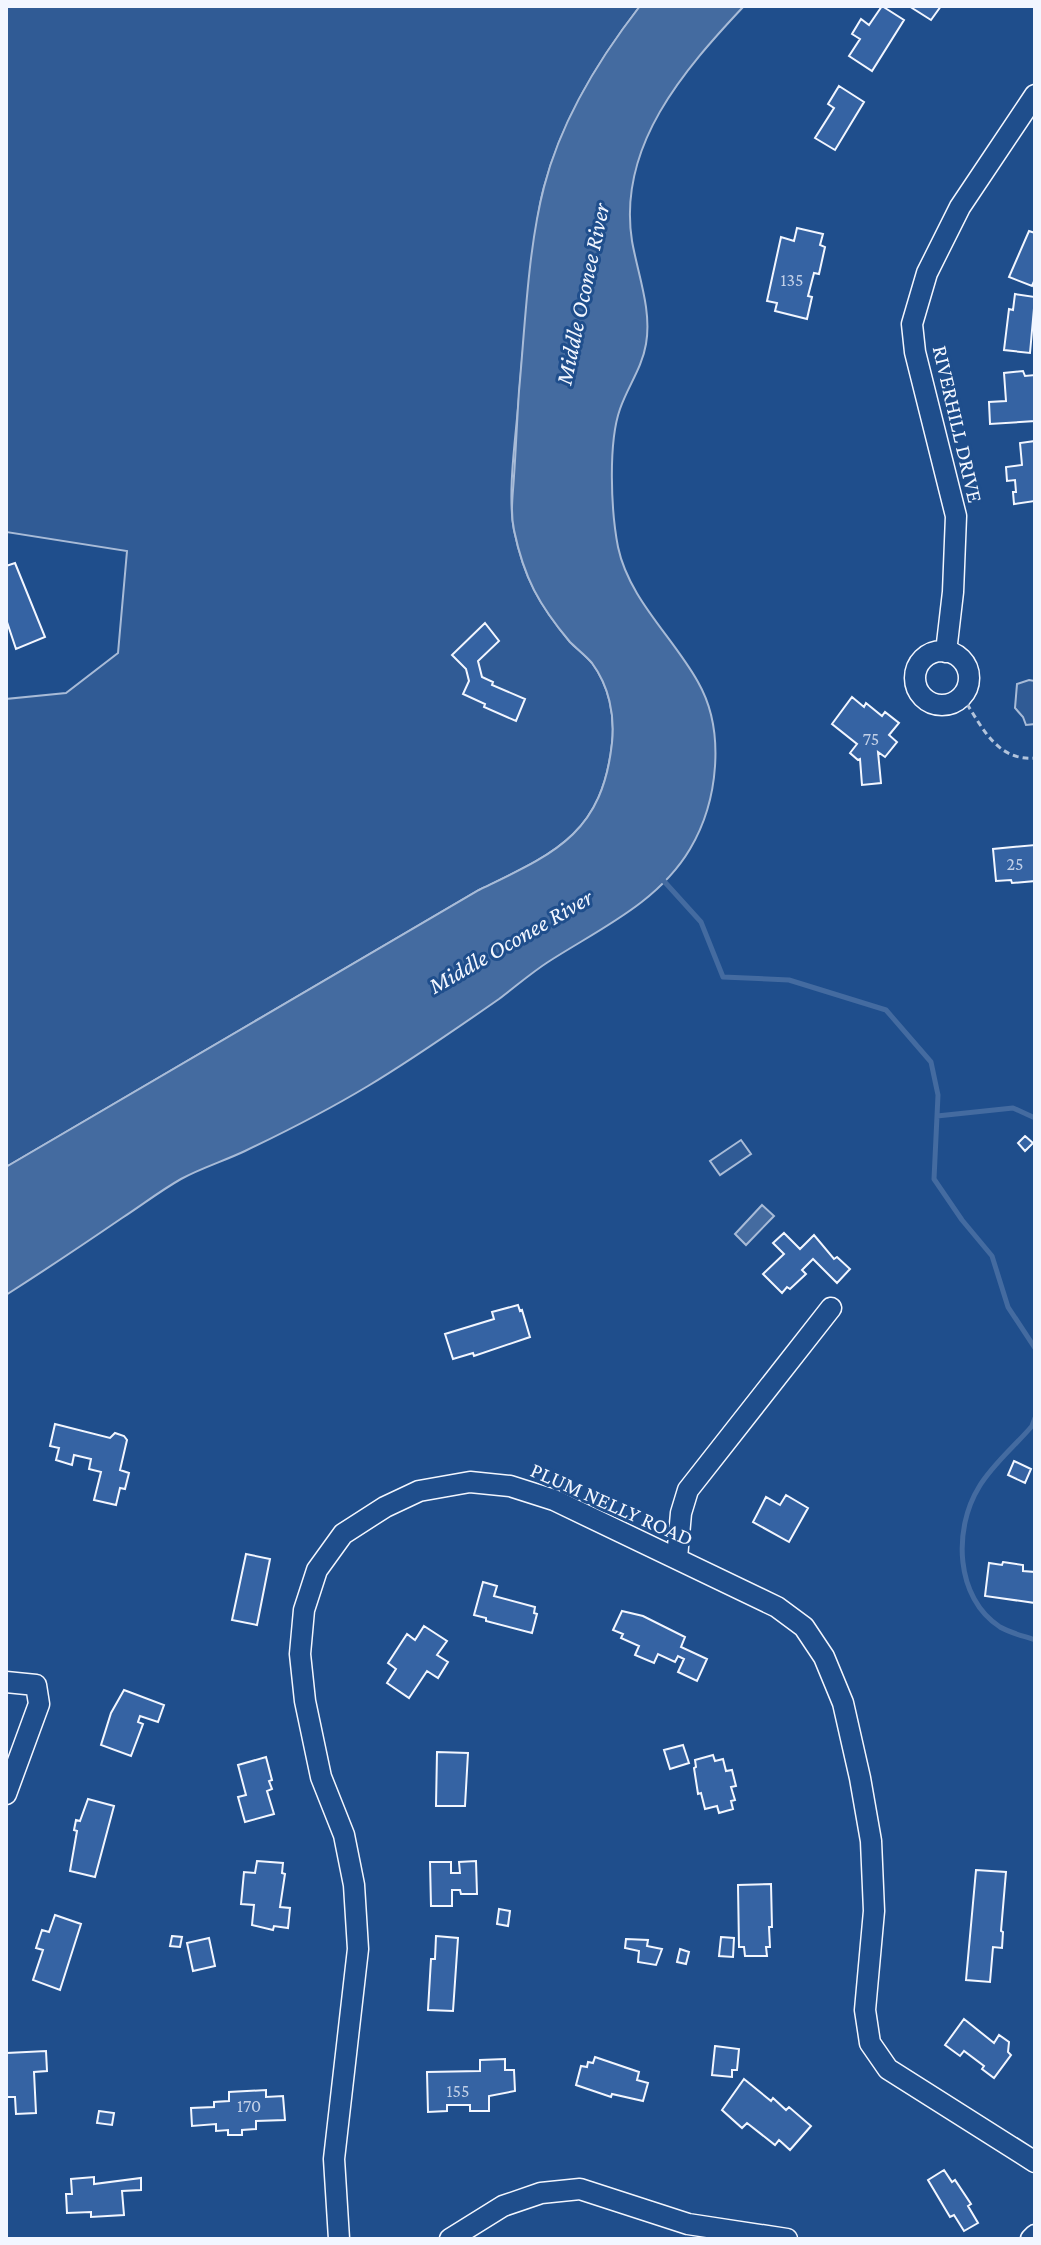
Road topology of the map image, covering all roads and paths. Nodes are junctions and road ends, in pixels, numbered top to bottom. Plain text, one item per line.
1 (1035, 95) edge
2 (946, 652) dead end
3 (967, 704) dead end
4 (1035, 758) edge
5 (831, 1308) dead end
6 (677, 1558) junction
7 (6, 1682) edge
8 (6, 1794) edge
9 (1035, 2162) edge
10 (339, 2239) edge
11 (450, 2239) edge
12 (787, 2239) edge

1 - 2 street, RIVERHILL DRIVE
3 - 4 path
5 - 6 street
6 - 9 street, PLUM NELLY ROAD
6 - 10 street, PLUM NELLY ROAD
7 - 8 street
11 - 12 street

